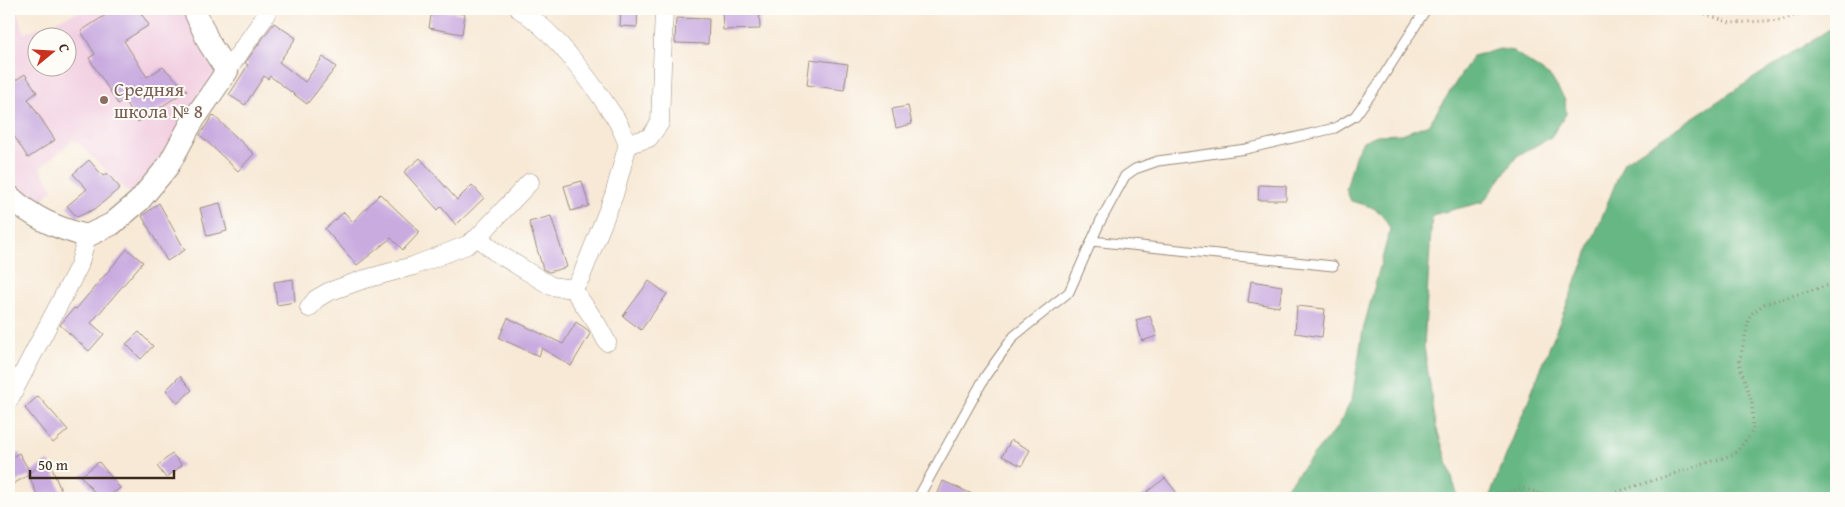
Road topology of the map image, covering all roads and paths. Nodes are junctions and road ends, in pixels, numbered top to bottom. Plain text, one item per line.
1 (194, 9) edge
2 (268, 9) edge
3 (519, 9) edge
4 (664, 9) edge
5 (1426, 9) edge
6 (1691, 9) edge
7 (1817, 9) edge
8 (227, 71) junction
9 (628, 144) junction
10 (530, 182) dead end
11 (9, 196) edge
12 (87, 236) junction
13 (478, 237) junction
14 (1092, 240) junction
15 (1333, 266) dead end
16 (1836, 283) edge
17 (573, 289) junction
18 (309, 308) dead end
19 (608, 342) dead end
20 (13, 383) edge
21 (9, 400) edge
22 (918, 498) edge
23 (1485, 498) edge
24 (1559, 498) edge
25 (1598, 498) edge

1 - 8 street
2 - 8 street
3 - 9 street
4 - 9 street
5 - 14 lane
6 - 7 path
8 - 12 street
9 - 17 street
10 - 13 street
11 - 12 street
12 - 20 street
13 - 17 street
13 - 18 street
14 - 15 lane
14 - 22 lane
16 - 25 path
17 - 19 street
20 - 21 street
23 - 24 path

